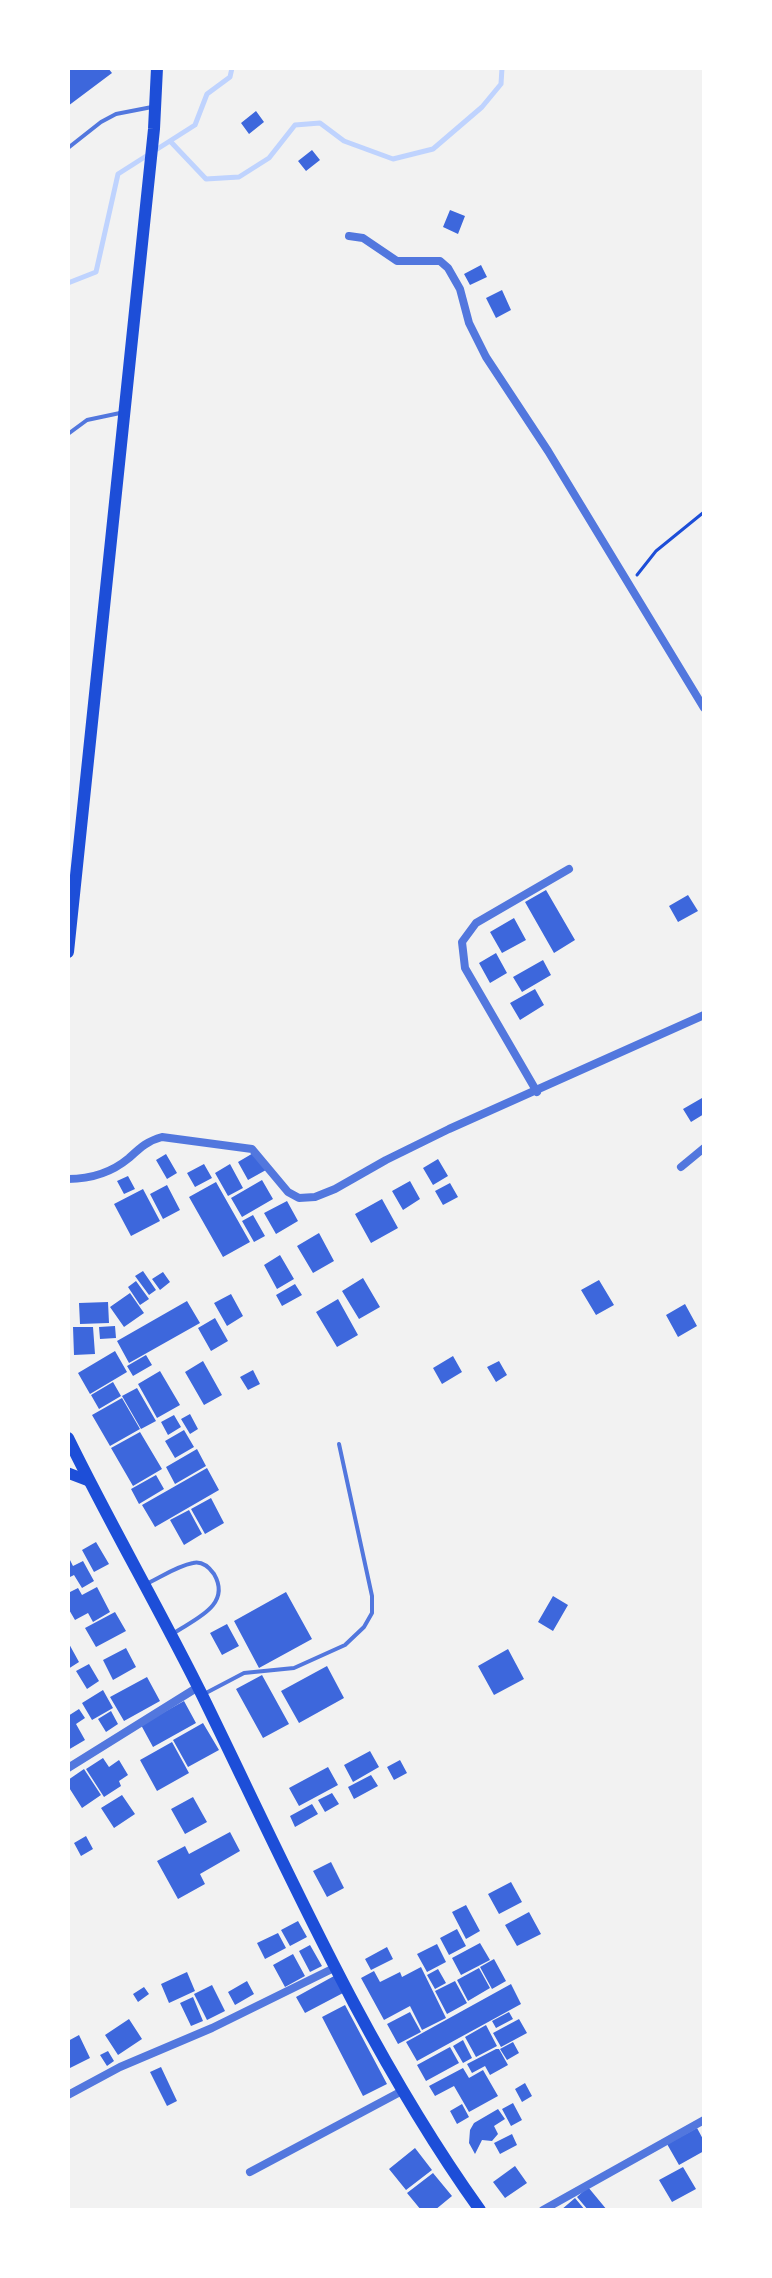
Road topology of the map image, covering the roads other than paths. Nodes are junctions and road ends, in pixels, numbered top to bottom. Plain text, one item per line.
1 (157, 68) edge
2 (155, 107) junction
3 (68, 148) edge
4 (349, 236) dead end
5 (123, 412) junction
6 (68, 434) edge
7 (704, 708) edge
8 (569, 869) dead end
9 (68, 952) edge
10 (704, 1015) edge
11 (537, 1092) junction
12 (704, 1148) edge
13 (681, 1167) dead end
14 (68, 1179) edge
15 (68, 1438) edge
16 (339, 1444) dead end
17 (68, 1473) edge
18 (89, 1481) junction
19 (144, 1585) junction
20 (171, 1635) junction
21 (200, 1691) junction
22 (68, 1768) edge
23 (336, 1967) junction
24 (402, 2091) junction
25 (68, 2095) edge
26 (704, 2120) edge
27 (250, 2172) dead end
28 (480, 2210) edge
29 (543, 2210) edge

1 - 2 main road
2 - 3 lane
2 - 5 main road
4 - 7 street
5 - 6 lane
5 - 9 main road
8 - 11 street
10 - 11 street
11 - 14 street
12 - 13 street
15 - 18 main road
16 - 21 lane
17 - 18 main road
18 - 19 main road
19 - 20 main road
19 - 20 lane
20 - 21 main road
21 - 22 street
21 - 23 main road
23 - 24 main road
23 - 25 street
24 - 27 street
24 - 28 main road
26 - 29 street

